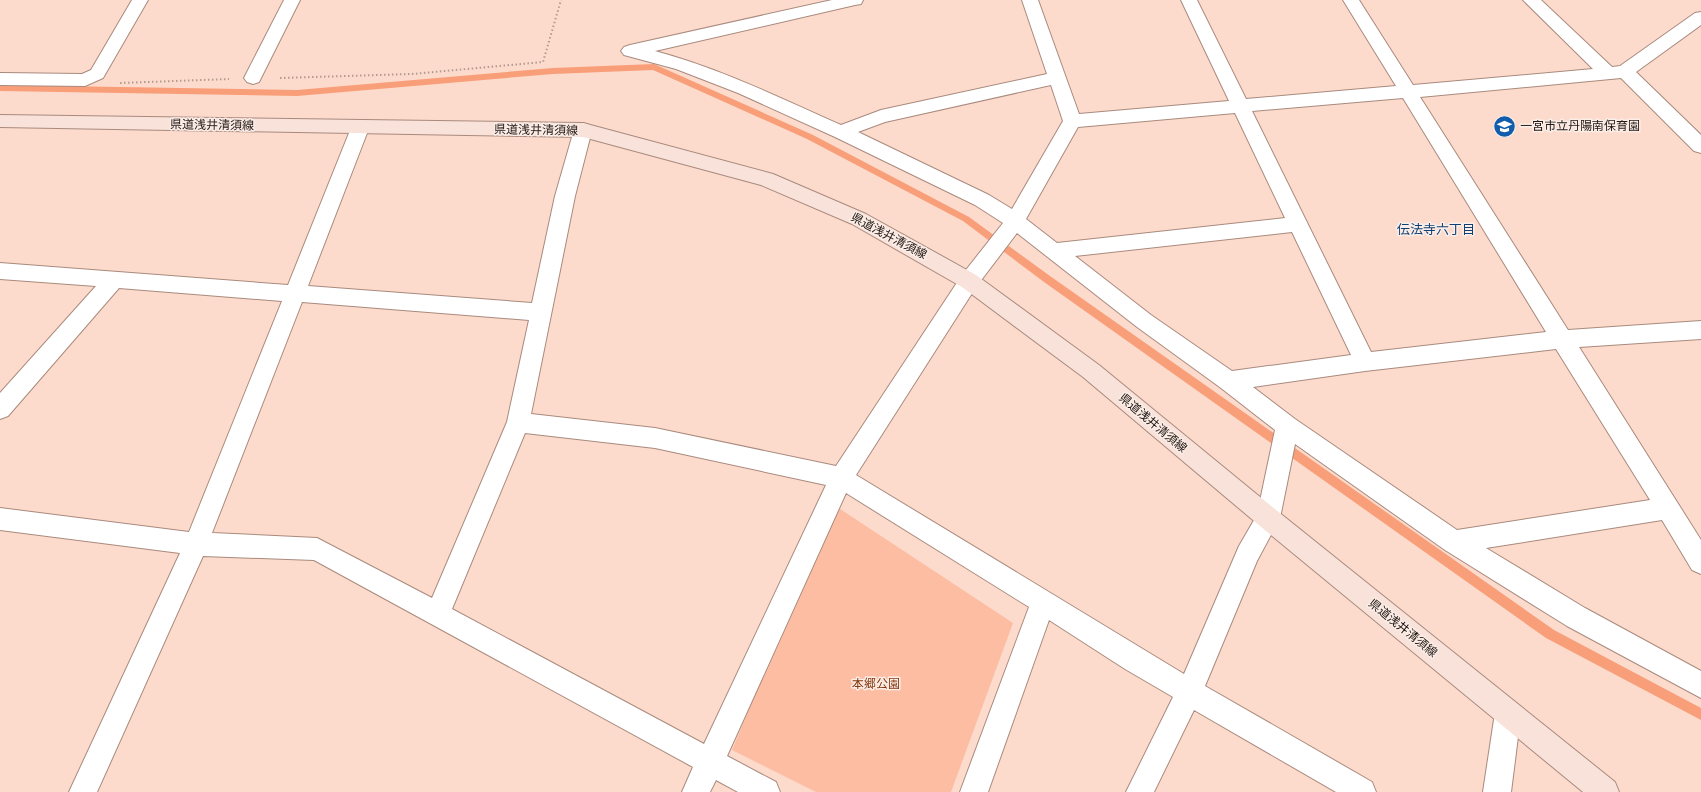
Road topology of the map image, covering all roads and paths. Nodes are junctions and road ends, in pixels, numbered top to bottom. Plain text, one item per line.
1 (140, 0) edge
2 (292, 0) edge
3 (561, 0) edge
4 (855, 0) edge
5 (1030, 0) edge
6 (1188, 0) edge
7 (1351, 0) edge
8 (1531, 0) edge
9 (1701, 17) edge
10 (1616, 73) junction
11 (253, 78) junction
12 (1056, 78) junction
13 (0, 79) edge
14 (85, 80) junction
15 (1409, 92) junction
16 (1240, 106) junction
17 (0, 120) edge
18 (1072, 121) junction
19 (360, 128) junction
20 (583, 130) junction
21 (841, 132) junction
22 (1701, 146) edge
23 (1298, 224) junction
24 (1012, 225) junction
25 (1054, 251) junction
26 (0, 271) edge
27 (114, 280) junction
28 (969, 281) junction
29 (295, 293) junction
30 (541, 312) junction
31 (1701, 330) edge
32 (1563, 339) junction
33 (1365, 362) junction
34 (1228, 381) junction
35 (0, 409) edge
36 (518, 422) junction
37 (1286, 430) junction
38 (841, 478) junction
39 (1669, 508) junction
40 (1268, 518) junction
41 (0, 519) edge
42 (1454, 542) junction
43 (196, 544) junction
44 (1701, 562) edge
45 (1043, 602) junction
46 (438, 615) junction
47 (1701, 685) edge
48 (1189, 692) junction
49 (1508, 713) junction
50 (710, 762) junction
51 (83, 792) edge
52 (696, 792) edge
53 (766, 792) edge
54 (974, 792) edge
55 (1140, 792) edge
56 (1362, 792) edge
57 (1497, 792) edge
58 (1605, 792) edge

1 - 14 street
2 - 11 street
3 - 11 path
4 - 21 street
5 - 12 street
6 - 16 street
7 - 15 street
8 - 10 street
9 - 10 street
10 - 15 street
10 - 22 street
11 - 14 path
12 - 18 street
12 - 21 street
13 - 14 street
15 - 16 street
15 - 32 street
16 - 18 street
16 - 23 street
17 - 19 main road, 県道浅井清須線
18 - 24 street
19 - 20 main road, 県道浅井清須線
19 - 29 street
20 - 28 main road, 県道浅井清須線
20 - 30 street
21 - 24 street
23 - 25 street
23 - 33 street
24 - 25 street
24 - 28 street
25 - 34 street
26 - 27 street
27 - 29 street
27 - 35 street
28 - 38 street
28 - 40 main road, 県道浅井清須線
29 - 30 street
29 - 43 street
30 - 36 street
31 - 32 street
32 - 33 street
32 - 39 street
33 - 34 street
34 - 37 street
36 - 38 street
36 - 46 street
37 - 40 street
37 - 42 street
38 - 45 street
38 - 50 street
39 - 42 street
39 - 44 street
40 - 48 street
40 - 49 main road, 県道浅井清須線
41 - 43 street
42 - 47 street
43 - 46 street
43 - 51 street
45 - 48 street
45 - 54 street
46 - 50 street
48 - 55 street
48 - 56 street
49 - 57 street
49 - 58 main road, 県道浅井清須線
50 - 52 street
50 - 53 street

